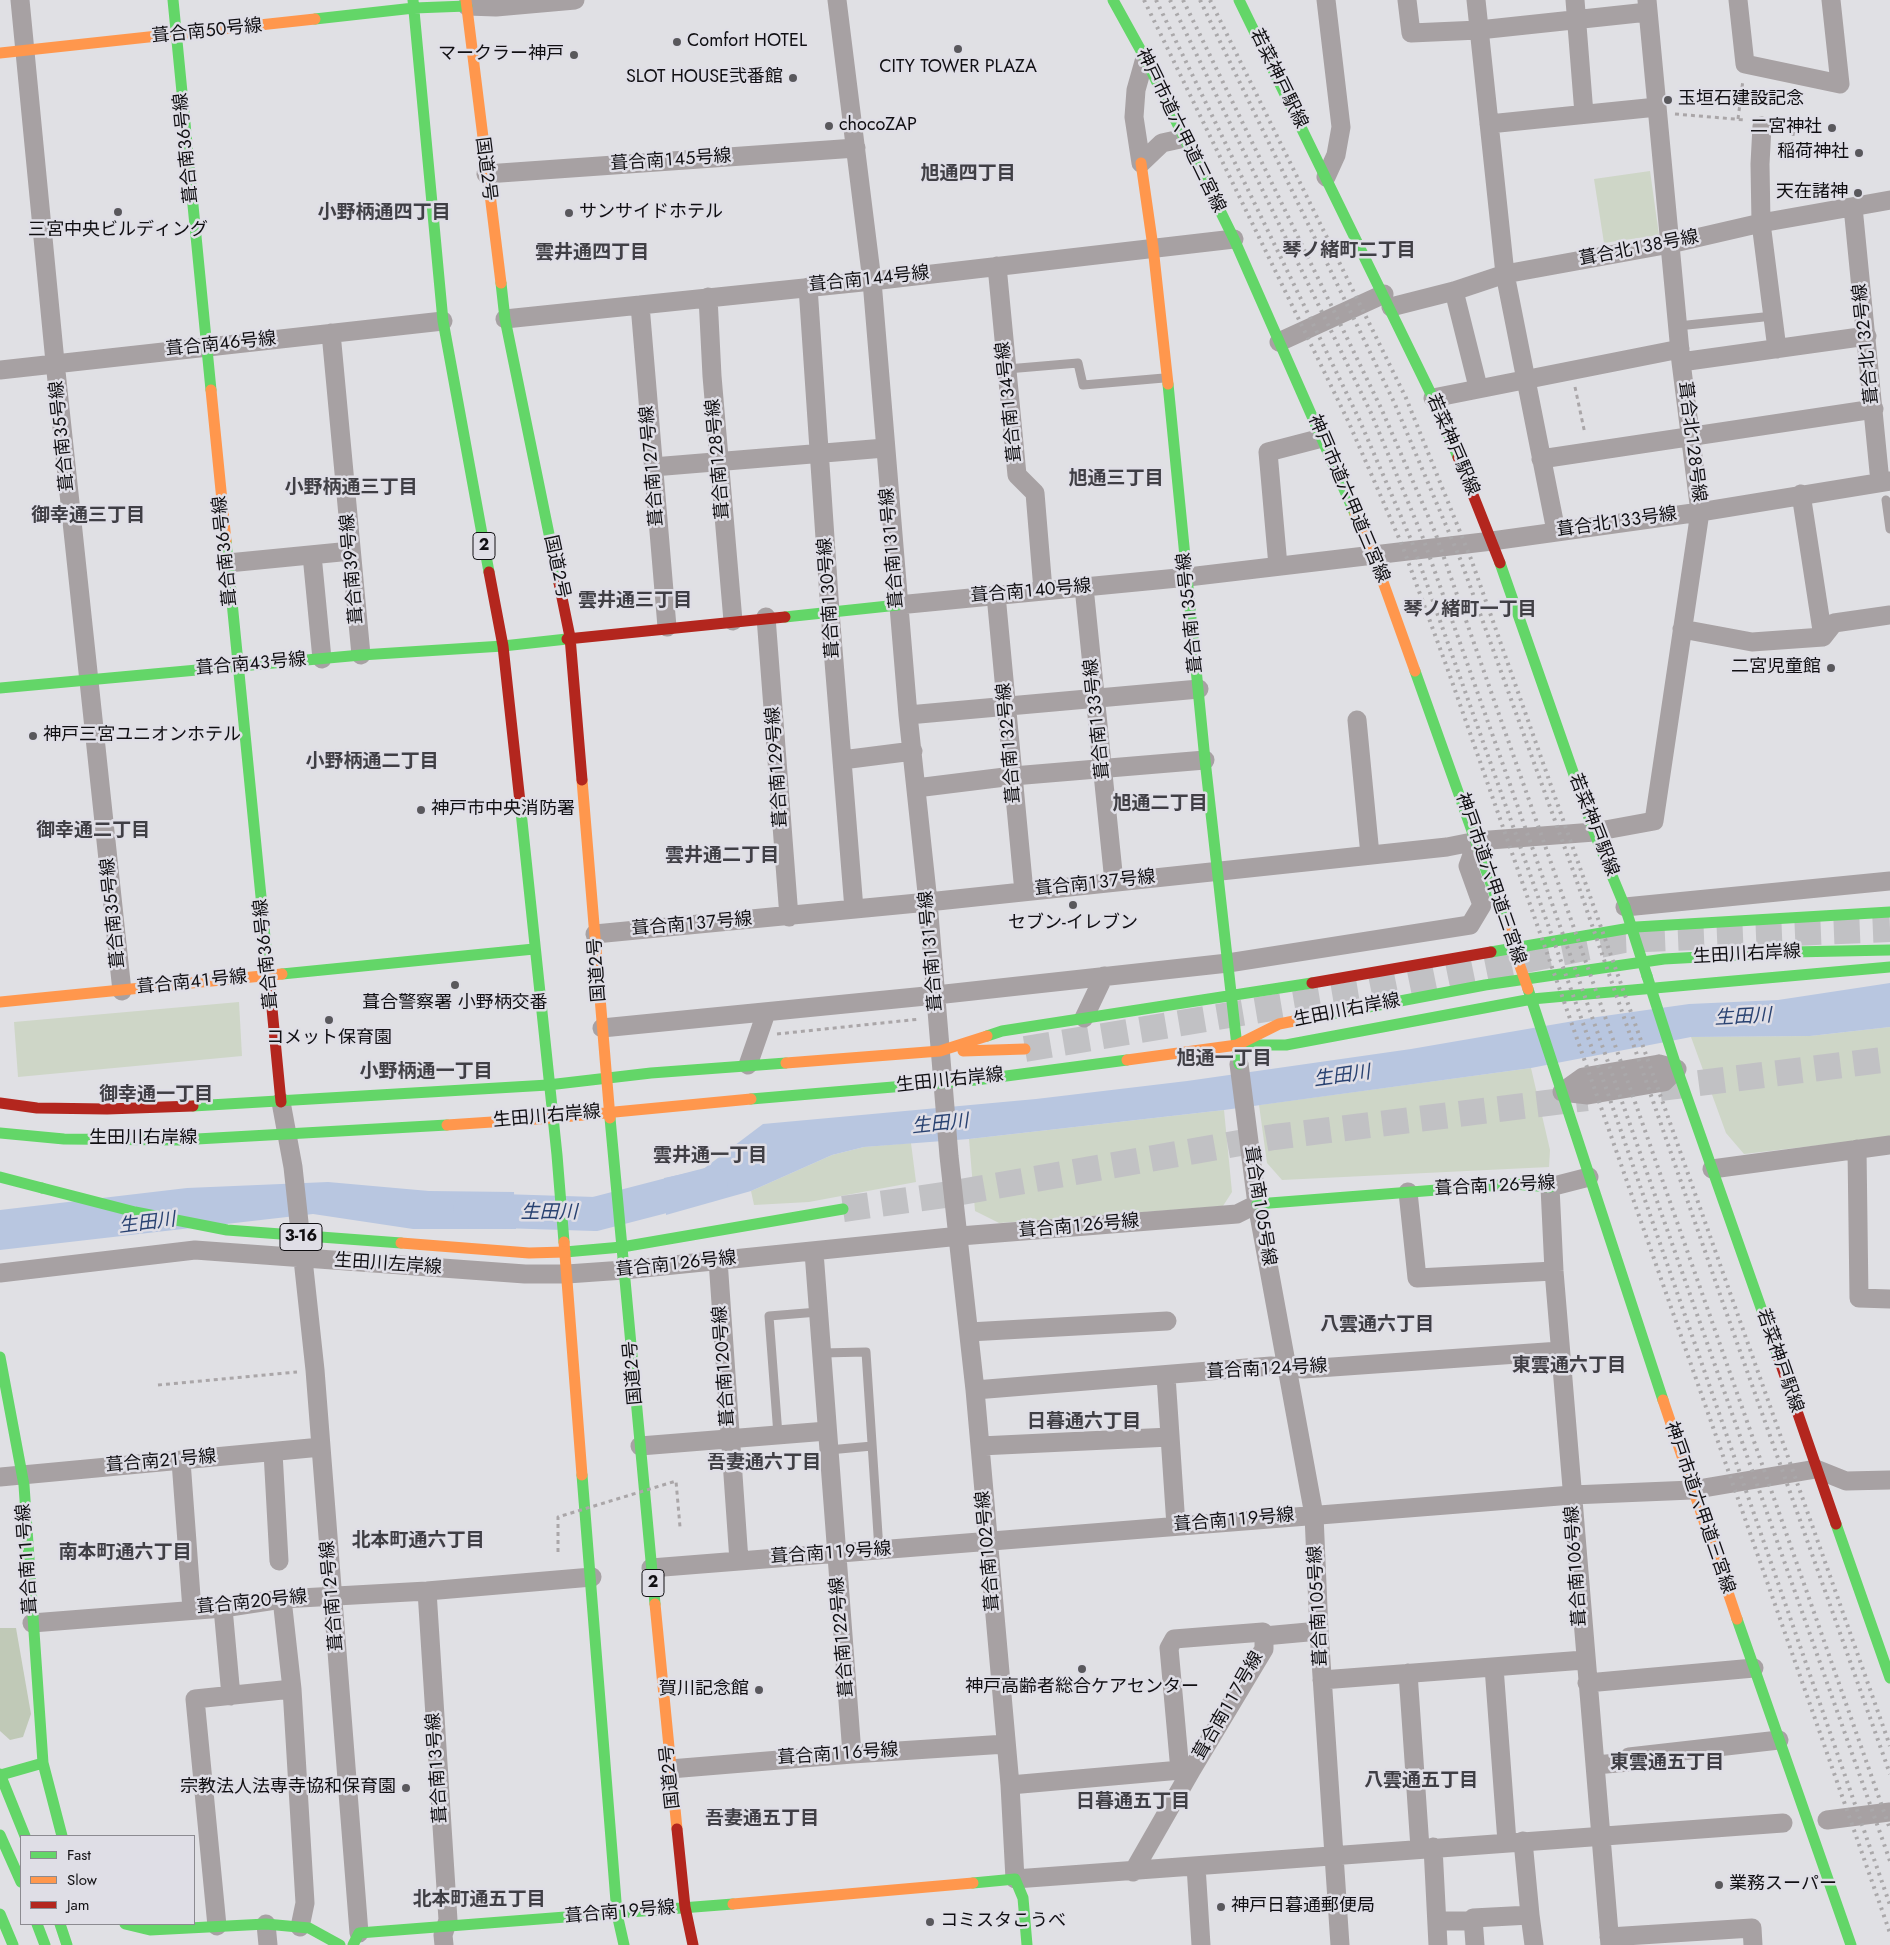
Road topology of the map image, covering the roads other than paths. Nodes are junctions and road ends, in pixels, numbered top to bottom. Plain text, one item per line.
1 (20, 0) edge
2 (173, 0) edge
3 (575, 0) edge
4 (837, 0) edge
5 (1113, 0) edge
6 (1239, 0) edge
7 (1326, 0) edge
8 (1407, 0) edge
9 (1476, 0) edge
10 (1576, 0) edge
11 (1738, 0) edge
12 (1831, 0) edge
13 (466, 3) edge
14 (413, 4) edge
15 (1647, 6) edge
16 (1577, 21) junction
17 (1479, 30) junction
18 (176, 35) junction
19 (25, 51) junction
20 (0, 53) edge
21 (1145, 58) junction
22 (1657, 107) junction
23 (1584, 114) junction
24 (1762, 123) road end
25 (1489, 124) junction
26 (1184, 138) junction
27 (856, 148) junction
28 (1141, 163) junction
29 (486, 174) junction
30 (1326, 177) junction
31 (1890, 200) edge
32 (1853, 207) junction
33 (1761, 222) junction
34 (1234, 239) junction
35 (1670, 244) junction
36 (1152, 247) junction
37 (997, 266) junction
38 (1506, 274) junction
39 (872, 281) junction
40 (808, 287) junction
41 (1454, 291) junction
42 (708, 296) junction
43 (1387, 300) junction
44 (640, 305) junction
45 (1773, 316) junction
46 (505, 319) junction
47 (443, 321) junction
48 (1678, 326) junction
49 (331, 333) junction
50 (1867, 336) junction
51 (1280, 342) junction
52 (207, 346) junction
53 (1778, 349) junction
54 (1680, 356) junction
55 (55, 362) junction
56 (1007, 369) junction
57 (0, 370) edge
58 (1167, 378) junction
59 (1525, 380) junction
60 (1478, 388) junction
61 (1433, 398) junction
62 (1874, 408) junction
63 (1690, 437) junction
64 (1322, 438) junction
65 (885, 448) junction
66 (820, 453) junction
67 (1541, 459) junction
68 (720, 460) junction
69 (653, 468) junction
70 (1885, 488) edge
71 (1801, 494) junction
72 (1700, 512) junction
73 (1890, 529) edge
74 (1556, 531) junction
75 (1492, 541) junction
76 (351, 551) junction
77 (1373, 554) junction
78 (312, 555) junction
79 (228, 564) junction
80 (1278, 566) junction
81 (1188, 577) junction
82 (1084, 587) junction
83 (1043, 590) junction
84 (996, 595) junction
85 (898, 604) junction
86 (830, 612) junction
87 (1890, 615) edge
88 (766, 617) junction
89 (733, 621) junction
90 (667, 627) junction
91 (1682, 629) junction
92 (1823, 637) junction
93 (570, 638) junction
94 (503, 646) junction
95 (361, 655) junction
96 (322, 659) junction
97 (238, 667) junction
98 (90, 679) junction
99 (0, 688) edge
100 (1199, 690) junction
101 (1096, 698) junction
102 (1007, 705) junction
103 (908, 716) junction
104 (1357, 720) dead end
105 (913, 751) junction
106 (842, 760) junction
107 (1205, 760) junction
108 (1104, 768) junction
109 (1013, 776) junction
110 (916, 788) junction
111 (1594, 832) junction
112 (1477, 841) junction
113 (1370, 854) junction
114 (1218, 870) junction
115 (1890, 881) edge
116 (1114, 882) junction
117 (1024, 892) junction
118 (928, 902) junction
119 (1625, 907) junction
120 (854, 909) junction
121 (1890, 912) edge
122 (789, 917) junction
123 (595, 934) junction
124 (534, 949) junction
125 (1890, 950) edge
126 (1228, 963) junction
127 (1890, 967) edge
128 (270, 974) junction
129 (1104, 976) junction
130 (1650, 988) junction
131 (122, 990) junction
132 (1530, 994) junction
133 (936, 995) junction
134 (1232, 996) junction
135 (0, 1002) edge
136 (766, 1013) junction
137 (1084, 1018) junction
138 (602, 1028) junction
139 (1237, 1045) junction
140 (1025, 1050) tunnel mouth
141 (940, 1051) junction
142 (1239, 1064) joint
143 (748, 1065) junction
144 (1677, 1069) junction
145 (608, 1079) junction
146 (548, 1085) junction
147 (944, 1089) junction
148 (1562, 1092) junction
149 (281, 1102) junction
150 (0, 1103) edge
151 (611, 1112) junction
152 (552, 1118) junction
153 (0, 1133) edge
154 (286, 1135) junction
155 (1890, 1145) edge
156 (1857, 1149) junction
157 (949, 1156) joint
158 (1712, 1170) junction
159 (1589, 1176) junction
160 (0, 1177) edge
161 (1550, 1187) junction
162 (1408, 1192) junction
163 (1258, 1204) junction
164 (843, 1209) tunnel mouth
165 (960, 1236) junction
166 (622, 1247) junction
167 (565, 1252) junction
168 (814, 1252) junction
169 (303, 1260) junction
170 (718, 1260) junction
171 (624, 1270) junction
172 (1554, 1271) junction
173 (0, 1273) edge
174 (567, 1274) junction
175 (1890, 1299) edge
176 (818, 1312) junction
177 (1167, 1321) dead end
178 (969, 1332) junction
179 (1560, 1351) junction
180 (822, 1353) junction
181 (0, 1357) edge
182 (1286, 1368) junction
183 (1166, 1376) junction
184 (975, 1390) junction
185 (827, 1430) junction
186 (778, 1435) junction
187 (1170, 1437) junction
188 (729, 1439) junction
189 (640, 1446) junction
190 (872, 1446) junction
191 (980, 1446) junction
192 (321, 1447) junction
193 (828, 1450) junction
194 (273, 1452) junction
195 (181, 1461) junction
196 (1816, 1469) junction
197 (22, 1475) junction
198 (0, 1477) edge
199 (1890, 1480) edge
200 (1692, 1490) junction
201 (1572, 1495) junction
202 (1314, 1515) junction
203 (1176, 1526) junction
204 (988, 1542) junction
205 (879, 1550) junction
206 (836, 1554) junction
207 (279, 1561) dead end
208 (739, 1561) junction
209 (651, 1568) junction
210 (592, 1577) junction
211 (427, 1591) junction
212 (333, 1595) junction
213 (282, 1599) junction
214 (223, 1608) junction
215 (192, 1610) junction
216 (32, 1623) junction
217 (1319, 1631) junction
218 (1264, 1636) junction
219 (1584, 1660) junction
220 (1494, 1667) junction
221 (1754, 1668) junction
222 (1408, 1674) junction
223 (1890, 1678) edge
224 (1322, 1680) junction
225 (1587, 1683) junction
226 (292, 1689) junction
227 (231, 1696) junction
228 (1779, 1740) junction
229 (1006, 1744) junction
230 (852, 1754) junction
231 (43, 1763) junction
232 (1595, 1765) junction
233 (670, 1769) junction
234 (1186, 1770) junction
235 (0, 1774) edge
236 (1010, 1785) junction
237 (1890, 1812) edge
238 (1827, 1820) dead end
239 (1783, 1823) dead end
240 (0, 1835) edge
241 (25, 1835) edge
242 (62, 1835) edge
243 (1601, 1835) junction
244 (1515, 1841) junction
245 (1426, 1848) junction
246 (1334, 1855) junction
247 (1196, 1866) junction
248 (1133, 1872) junction
249 (1015, 1879) junction
250 (20, 1880) edge
251 (684, 1908) junction
252 (0, 1914) edge
253 (617, 1914) junction
254 (1530, 1915) junction
255 (1437, 1921) junction
256 (1473, 1921) junction
257 (266, 1924) junction
258 (37, 1925) edge
259 (60, 1925) edge
260 (129, 1925) edge
261 (216, 1926) junction
262 (300, 1927) junction
263 (445, 1936) edge
264 (356, 1939) edge
265 (1685, 1939) edge
266 (1609, 1941) edge
267 (13, 1945) edge
268 (45, 1945) edge
269 (67, 1945) edge
270 (268, 1945) edge
271 (340, 1945) edge
272 (624, 1945) edge
273 (693, 1945) edge
274 (1027, 1945) edge
275 (1201, 1945) edge
276 (1340, 1945) edge
277 (1438, 1945) edge
278 (1474, 1945) edge
279 (1534, 1945) edge
280 (1753, 1945) edge
281 (1851, 1945) edge

1 - 19 street, 葺合南３５号線
2 - 18 main road, 葺合南３６号線
3 - 13 street
4 - 27 street, 葺合南１３１号線
5 - 21 main road, 神戸市道六甲道三宮線
6 - 30 main road, 若菜神戸駅線
7 - 30 street
8 - 17 street
9 - 17 street
10 - 16 street
11 - 12 street
13 - 14 main road, 葺合南５０号線
13 - 29 main road, 国道2号 / 2
14 - 18 main road, 葺合南５０号線
14 - 47 main road, 2
15 - 16 street
15 - 22 street, 葺合北１２８号線
16 - 17 street
16 - 23 street
17 - 25 street
18 - 19 main road, 葺合南５０号線
18 - 52 main road, 葺合南３６号線
19 - 20 main road, 葺合南５０号線
19 - 55 street, 葺合南３５号線
21 - 26 main road, 神戸市道六甲道三宮線
21 - 28 street, 葺合南１３５号線
22 - 23 street
22 - 35 street, 葺合北１２８号線
23 - 25 street
24 - 33 street
25 - 38 street
26 - 28 street
26 - 34 main road, 神戸市道六甲道三宮線
27 - 29 street, 葺合南１４５号線
27 - 39 street, 葺合南１３１号線
28 - 36 main road, 葺合南１３５号線
29 - 46 main road, 国道2号 / 2
30 - 43 main road, 若菜神戸駅線
31 - 32 street, 葺合北１３８号線
32 - 33 street, 葺合北１３８号線
32 - 50 street, 葺合北１３２号線
33 - 35 street, 葺合北１３８号線
33 - 45 street
34 - 36 street, 葺合南１４４号線
34 - 51 main road, 神戸市道六甲道三宮線
35 - 38 street, 葺合北１３８号線
35 - 48 street, 葺合北１２８号線
36 - 37 street, 葺合南１４４号線
36 - 58 main road, 葺合南１３５号線
37 - 39 street, 葺合南１４４号線
37 - 56 street, 葺合南１３４号線
38 - 41 street, 葺合北１３８号線
38 - 59 street
39 - 40 street, 葺合南１４４号線
39 - 65 street, 葺合南１３１号線
40 - 42 street, 葺合南１４４号線
40 - 66 street, 葺合南１３０号線
41 - 43 street, 葺合北１３８号線
41 - 60 street
42 - 44 street, 葺合南１４４号線
42 - 68 street, 葺合南１２８号線
43 - 51 street, 葺合北１３８号線
43 - 61 main road, 若菜神戸駅線
44 - 46 street, 葺合南１４４号線
44 - 69 street, 葺合南１２７号線
45 - 48 lane
45 - 53 street
46 - 93 main road, 国道2号 / 2
47 - 49 street, 葺合南４６号線
47 - 94 main road, 2
48 - 54 street, 葺合北１２８号線
49 - 52 street, 葺合南４６号線
49 - 76 street, 葺合南３９号線
50 - 53 street
50 - 62 street, 葺合北１３２号線
51 - 64 main road, 神戸市道六甲道三宮線
52 - 55 street, 葺合南４６号線
52 - 79 main road, 葺合南３６号線
53 - 54 street
54 - 59 street
54 - 63 street, 葺合北１２８号線
55 - 57 street, 葺合南４６号線
55 - 98 street, 葺合南３５号線
56 - 58 lane
56 - 83 street, 葺合南１３４号線
58 - 81 main road, 葺合南１３５号線
59 - 60 street
59 - 67 street
60 - 61 street
61 - 75 main road, 若菜神戸駅線
62 - 63 street
62 - 70 street, 葺合北１３２号線
63 - 67 street
63 - 72 street, 葺合北１２８号線
64 - 77 main road, 神戸市道六甲道三宮線
64 - 80 street
65 - 66 street
65 - 85 street, 葺合南１３１号線
66 - 68 street
66 - 86 street, 葺合南１３０号線
67 - 74 street
68 - 69 street
68 - 89 street, 葺合南１２８号線
69 - 90 street, 葺合南１２７号線
70 - 71 street, 葺合北１３３号線
70 - 73 lane
71 - 72 street, 葺合北１３３号線
71 - 92 street
72 - 74 street, 葺合北１３３号線
72 - 91 street, 葺合北１２８号線
74 - 75 street, 葺合北１３３号線
75 - 77 street, 葺合南１４０号線
75 - 111 main road, 若菜神戸駅線
76 - 78 street
76 - 95 street, 葺合南３９号線
77 - 80 street, 葺合南１４０号線
77 - 112 main road, 神戸市道六甲道三宮線
78 - 79 street
78 - 96 street
79 - 97 main road, 葺合南３６号線
80 - 81 street, 葺合南１４０号線
81 - 82 street, 葺合南１４０号線
81 - 100 main road, 葺合南１３５号線
82 - 83 street, 葺合南１４０号線
82 - 101 street, 葺合南１３３号線
83 - 84 street, 葺合南１４０号線
84 - 85 street, 葺合南１４０号線
84 - 102 street, 葺合南１３２号線
85 - 86 main road, 葺合南１４０号線
85 - 103 street, 葺合南１３１号線
86 - 88 main road, 葺合南１４０号線
86 - 106 street, 葺合南１３０号線
87 - 92 street
88 - 89 main road, 葺合南１４０号線
88 - 122 street, 葺合南１２９号線
89 - 90 main road, 葺合南１４０号線
90 - 93 main road, 葺合南１４０号線
91 - 92 street
91 - 111 street, 葺合北１２８号線
93 - 94 main road, 葺合南１４０号線
93 - 123 main road, 国道2号 / 2
94 - 95 main road, 葺合南４３号線
94 - 124 main road, 2
95 - 96 main road, 葺合南４３号線
96 - 97 main road, 葺合南４３号線
97 - 98 main road, 葺合南４３号線
97 - 128 main road, 葺合南３６号線
98 - 99 main road, 葺合南４３号線
98 - 131 street, 葺合南３５号線
100 - 101 street
100 - 107 main road, 葺合南１３５号線
101 - 102 street
101 - 108 street, 葺合南１３３号線
102 - 103 street
102 - 109 street, 葺合南１３２号線
103 - 105 street, 葺合南１３１号線
104 - 113 street
105 - 106 street
105 - 110 street, 葺合南１３１号線
106 - 120 street, 葺合南１３０号線
107 - 108 street
107 - 114 main road, 葺合南１３５号線
108 - 109 street
108 - 116 street, 葺合南１３３号線
109 - 110 street
109 - 117 street, 葺合南１３２号線
110 - 118 street, 葺合南１３１号線
111 - 112 street, 葺合南１３７号線
111 - 119 main road, 若菜神戸駅線
112 - 113 street, 葺合南１３７号線
112 - 126 street
112 - 132 main road, 神戸市道六甲道三宮線, bridge
113 - 114 street, 葺合南１３７号線
114 - 116 street, 葺合南１３７号線
114 - 126 main road, 葺合南１３５号線
115 - 119 street
116 - 117 street, 葺合南１３７号線
117 - 118 street, 葺合南１３７号線
118 - 120 street, 葺合南１３７号線
118 - 133 street, 葺合南１３１号線
119 - 130 main road, 若菜神戸駅線, bridge
120 - 122 street, 葺合南１３７号線
121 - 134 main road, 生田川右岸線
122 - 123 street, 葺合南１３７号線
123 - 138 main road, 国道2号 / 2
124 - 128 main road, 葺合南４１号線
124 - 146 main road, 2
125 - 139 main road, 生田川右岸線
126 - 129 street
126 - 134 main road, 葺合南１３５号線
127 - 130 main road
128 - 131 main road, 葺合南４１号線
128 - 149 main road, 葺合南３６号線
129 - 133 street
129 - 137 street
130 - 132 main road
130 - 144 main road, 若菜神戸駅線
131 - 135 main road, 葺合南４１号線
132 - 139 main road
132 - 148 main road, 神戸市道六甲道三宮線
133 - 136 street
133 - 141 street, 葺合南１３１号線
134 - 137 main road, 生田川右岸線
134 - 139 main road, 葺合南１３５号線
136 - 138 street
136 - 143 street
137 - 141 main road, 生田川右岸線
138 - 145 main road, 国道2号 / 2
139 - 142 main road, 葺合南１３５号線
139 - 147 main road, 生田川右岸線
140 - 141 main road
141 - 143 main road, 生田川右岸線
141 - 147 street, 葺合南１３１号線
142 - 163 street, 葺合南１０５号線
143 - 145 main road, 生田川右岸線
144 - 148 street
144 - 158 main road, 若菜神戸駅線
145 - 146 main road, 生田川右岸線
145 - 151 main road, 国道2号 / 2
146 - 149 main road, 生田川右岸線
146 - 152 main road, 2
147 - 151 main road, 生田川右岸線
147 - 157 street, 葺合南１３１号線
148 - 159 main road, 神戸市道六甲道三宮線
149 - 150 main road, 生田川右岸線
149 - 154 street, 葺合南１２号線
151 - 152 main road, 生田川右岸線
151 - 166 main road, 国道2号 / 2
152 - 154 main road, 生田川右岸線
152 - 167 main road, 2
153 - 154 main road, 生田川右岸線
154 - 169 street, 葺合南１２号線
155 - 156 street
156 - 158 street
156 - 175 street
157 - 165 street, 葺合南１０２号線
158 - 196 main road, 若菜神戸駅線
159 - 161 street, 葺合南１２６号線
159 - 200 main road, 神戸市道六甲道三宮線
160 - 167 main road, 3-16, bridge
161 - 162 main road, 葺合南１２６号線
161 - 172 street, 葺合南１０６号線
162 - 163 main road, 葺合南１２６号線
162 - 172 street
163 - 165 street, 葺合南１２６号線
163 - 182 street, 葺合南１０５号線
164 - 166 main road
165 - 168 street, 葺合南１２６号線
165 - 178 street, 葺合南１０２号線
166 - 167 main road
166 - 171 main road, 国道2号 / 2
167 - 174 main road, 2
168 - 170 street, 葺合南１２６号線
168 - 176 street, 葺合南１２２号線
169 - 173 street, 生田川左岸線
169 - 174 street, 生田川左岸線
169 - 192 street, 葺合南１２号線
170 - 171 street, 葺合南１２６号線
170 - 188 street, 葺合南１２０号線
171 - 174 street, 葺合南１２６号線
171 - 189 main road, 国道2号 / 2
172 - 179 street, 葺合南１０６号線
174 - 210 main road, 2
176 - 180 street, 葺合南１２２号線
176 - 186 lane
177 - 178 street
178 - 184 street, 葺合南１０２号線
179 - 182 street, 葺合南１２４号線
179 - 201 street, 葺合南１０６号線
180 - 185 street, 葺合南１２２号線
180 - 190 lane
181 - 197 main road, 葺合南１１号線
182 - 183 street, 葺合南１２４号線
182 - 202 street, 葺合南１０５号線
183 - 184 street, 葺合南１２４号線
183 - 187 street
184 - 191 street, 葺合南１０２号線
185 - 186 street
185 - 193 street, 葺合南１２２号線
186 - 188 street
187 - 191 street
187 - 203 street
188 - 189 street
188 - 208 street, 葺合南１２０号線
189 - 209 main road, 国道2号 / 2
190 - 193 lane
190 - 205 lane
191 - 204 street, 葺合南１０２号線
192 - 194 street, 葺合南２１号線
192 - 212 street, 葺合南１２号線
193 - 206 street, 葺合南１２２号線
194 - 195 street, 葺合南２１号線
194 - 207 street
195 - 197 street, 葺合南２１号線
195 - 215 street
196 - 199 street
196 - 200 street, 葺合南１１９号線
196 - 223 main road, 若菜神戸駅線
197 - 198 street, 葺合南２１号線
197 - 216 main road, 葺合南１１号線
200 - 201 street, 葺合南１１９号線
200 - 221 main road, 神戸市道六甲道三宮線
201 - 202 street, 葺合南１１９号線
201 - 219 street, 葺合南１０６号線
202 - 203 street, 葺合南１１９号線
202 - 217 street, 葺合南１０５号線
203 - 204 street, 葺合南１１９号線
204 - 205 street, 葺合南１１９号線
204 - 229 street, 葺合南１０２号線
205 - 206 street, 葺合南１１９号線
206 - 208 street, 葺合南１１９号線
206 - 230 street, 葺合南１２２号線
208 - 209 street, 葺合南１１９号線
209 - 233 main road, 国道2号 / 2
210 - 211 street, 葺合南２０号線
210 - 253 main road, 2
211 - 212 street, 葺合南２０号線
211 - 263 street, 葺合南１３号線
212 - 213 street, 葺合南２０号線
212 - 264 street, 葺合南１２号線
213 - 214 street, 葺合南２０号線
213 - 226 street
214 - 215 street, 葺合南２０号線
214 - 227 street
215 - 216 street, 葺合南２０号線
216 - 231 main road, 葺合南１１号線
217 - 218 street, 葺合南１１７号線
217 - 224 street, 葺合南１０５号線
218 - 234 street, 葺合南１１７号線
218 - 234 street
219 - 220 street
219 - 225 street, 葺合南１０６号線
220 - 222 street
220 - 244 street
221 - 225 street
221 - 228 main road, 神戸市道六甲道三宮線
222 - 224 street
222 - 245 street
224 - 246 street, 葺合南１０５号線
225 - 232 street, 葺合南１０６号線
226 - 227 street
226 - 262 street
227 - 261 street
228 - 232 street
228 - 281 main road, 神戸市道六甲道三宮線
229 - 230 street, 葺合南１１６号線
229 - 236 street, 葺合南１０２号線
230 - 233 street, 葺合南１１６号線
231 - 235 main road
231 - 242 main road, 葺合南１１号線
232 - 243 street, 葺合南１０６号線
233 - 251 main road, 国道2号 / 2
234 - 236 street, 葺合南１１７号線
234 - 248 street
235 - 241 main road
236 - 249 street, 葺合南１０２号線
237 - 238 street
239 - 243 street
240 - 250 main road
243 - 244 street
243 - 266 street, 葺合南１０６号線
244 - 245 street
244 - 254 street
245 - 246 street
245 - 255 street
246 - 247 street
246 - 276 street, 葺合南１０５号線
247 - 248 street
247 - 275 street
248 - 249 street
249 - 251 main road, 葺合南１９号線
249 - 274 main road, 葺合南１０２号線
251 - 253 main road, 葺合南１９号線
251 - 273 main road, 国道2号 / 2
252 - 267 main road
253 - 263 main road, 葺合南１９号線
253 - 272 main road, 2
254 - 256 street
254 - 279 street
255 - 256 street
255 - 277 street
256 - 278 street
257 - 261 main road
257 - 262 main road
257 - 270 street
258 - 268 main road
259 - 269 main road
260 - 261 main road
262 - 271 main road
263 - 264 main road, 葺合南１９号線
265 - 266 street
265 - 280 street

